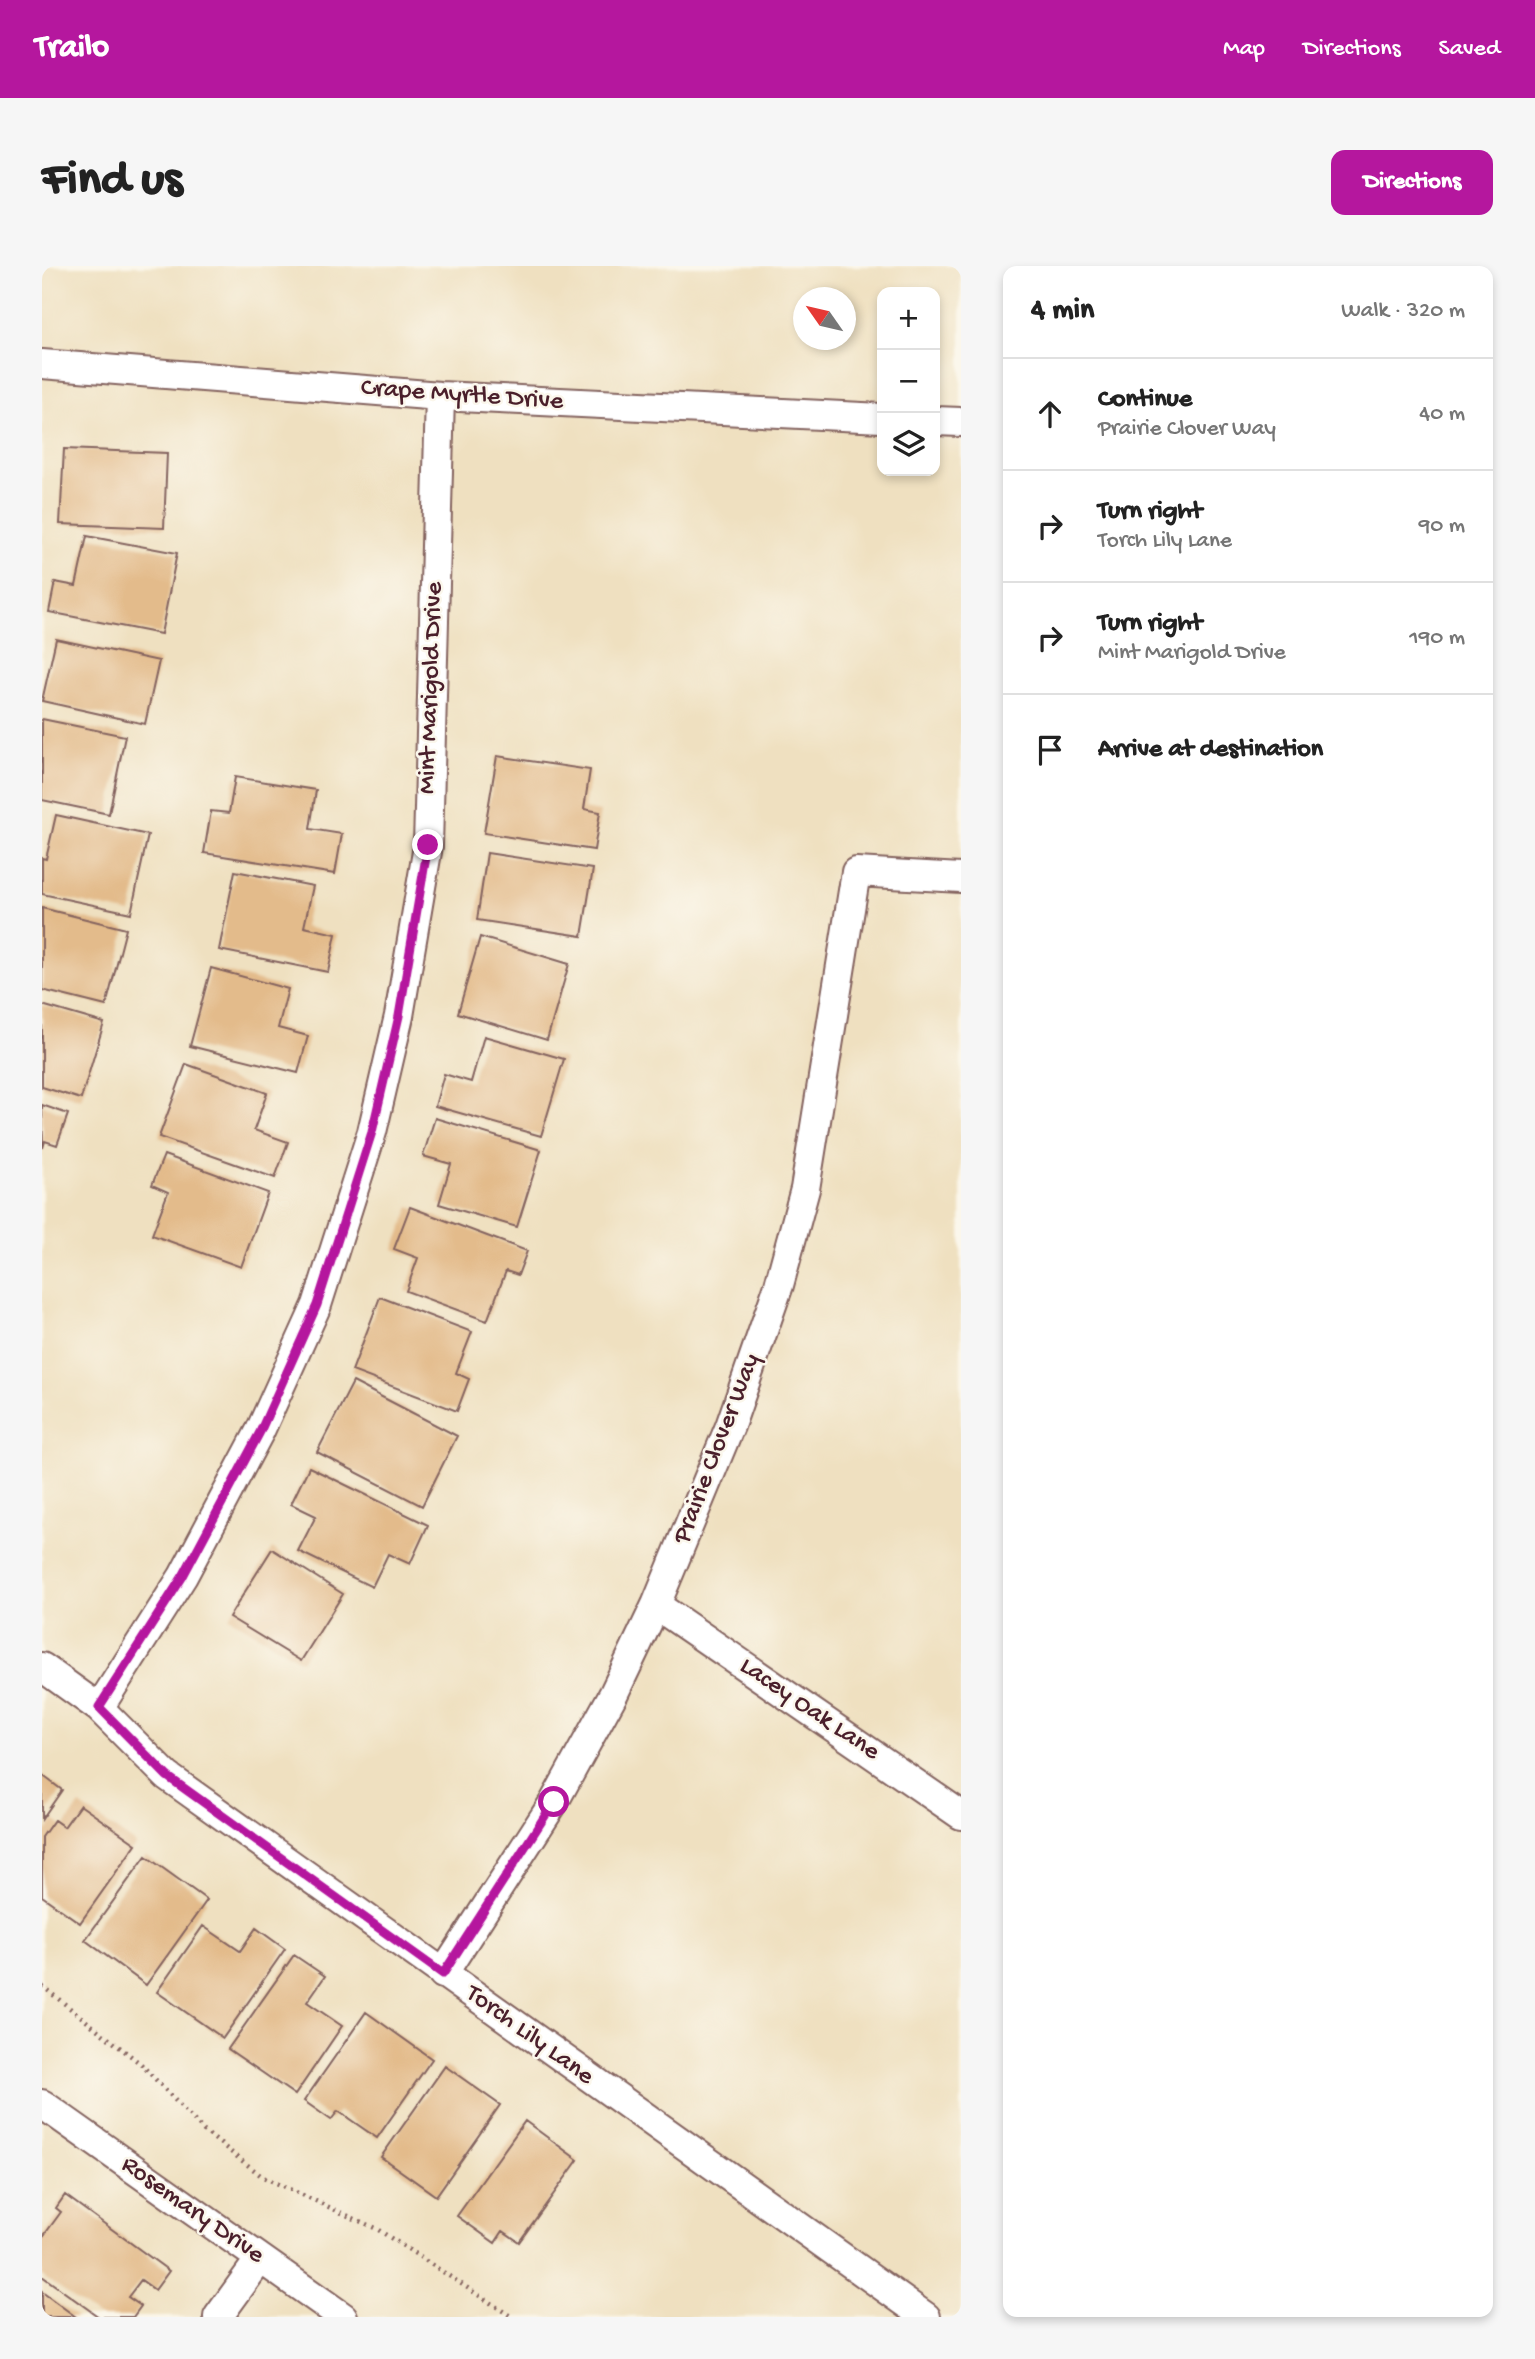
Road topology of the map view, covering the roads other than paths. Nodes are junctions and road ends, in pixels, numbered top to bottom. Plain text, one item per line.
1 (42, 364) edge
2 (440, 396) junction
3 (877, 418) edge
4 (940, 421) edge
5 (961, 422) edge
6 (961, 878) edge
7 (656, 1605) junction
8 (42, 1667) edge
9 (99, 1707) junction
10 (961, 1815) edge
11 (443, 1974) junction
12 (42, 2104) edge
13 (260, 2259) junction
14 (218, 2317) edge
15 (342, 2317) edge
16 (926, 2317) edge

1 - 2 street, Crape Myrtle Drive
2 - 3 street, Crape Myrtle Drive
2 - 9 street, Mint Marigold Drive
4 - 5 street
6 - 7 street, Prairie Clover Way
7 - 10 street, Lacey Oak Lane
7 - 11 street, Prairie Clover Way
8 - 9 street, Torch Lily Lane
9 - 11 street, Torch Lily Lane
11 - 16 street, Torch Lily Lane
12 - 13 street, Rosemary Drive
13 - 14 street
13 - 15 street, Rosemary Drive

